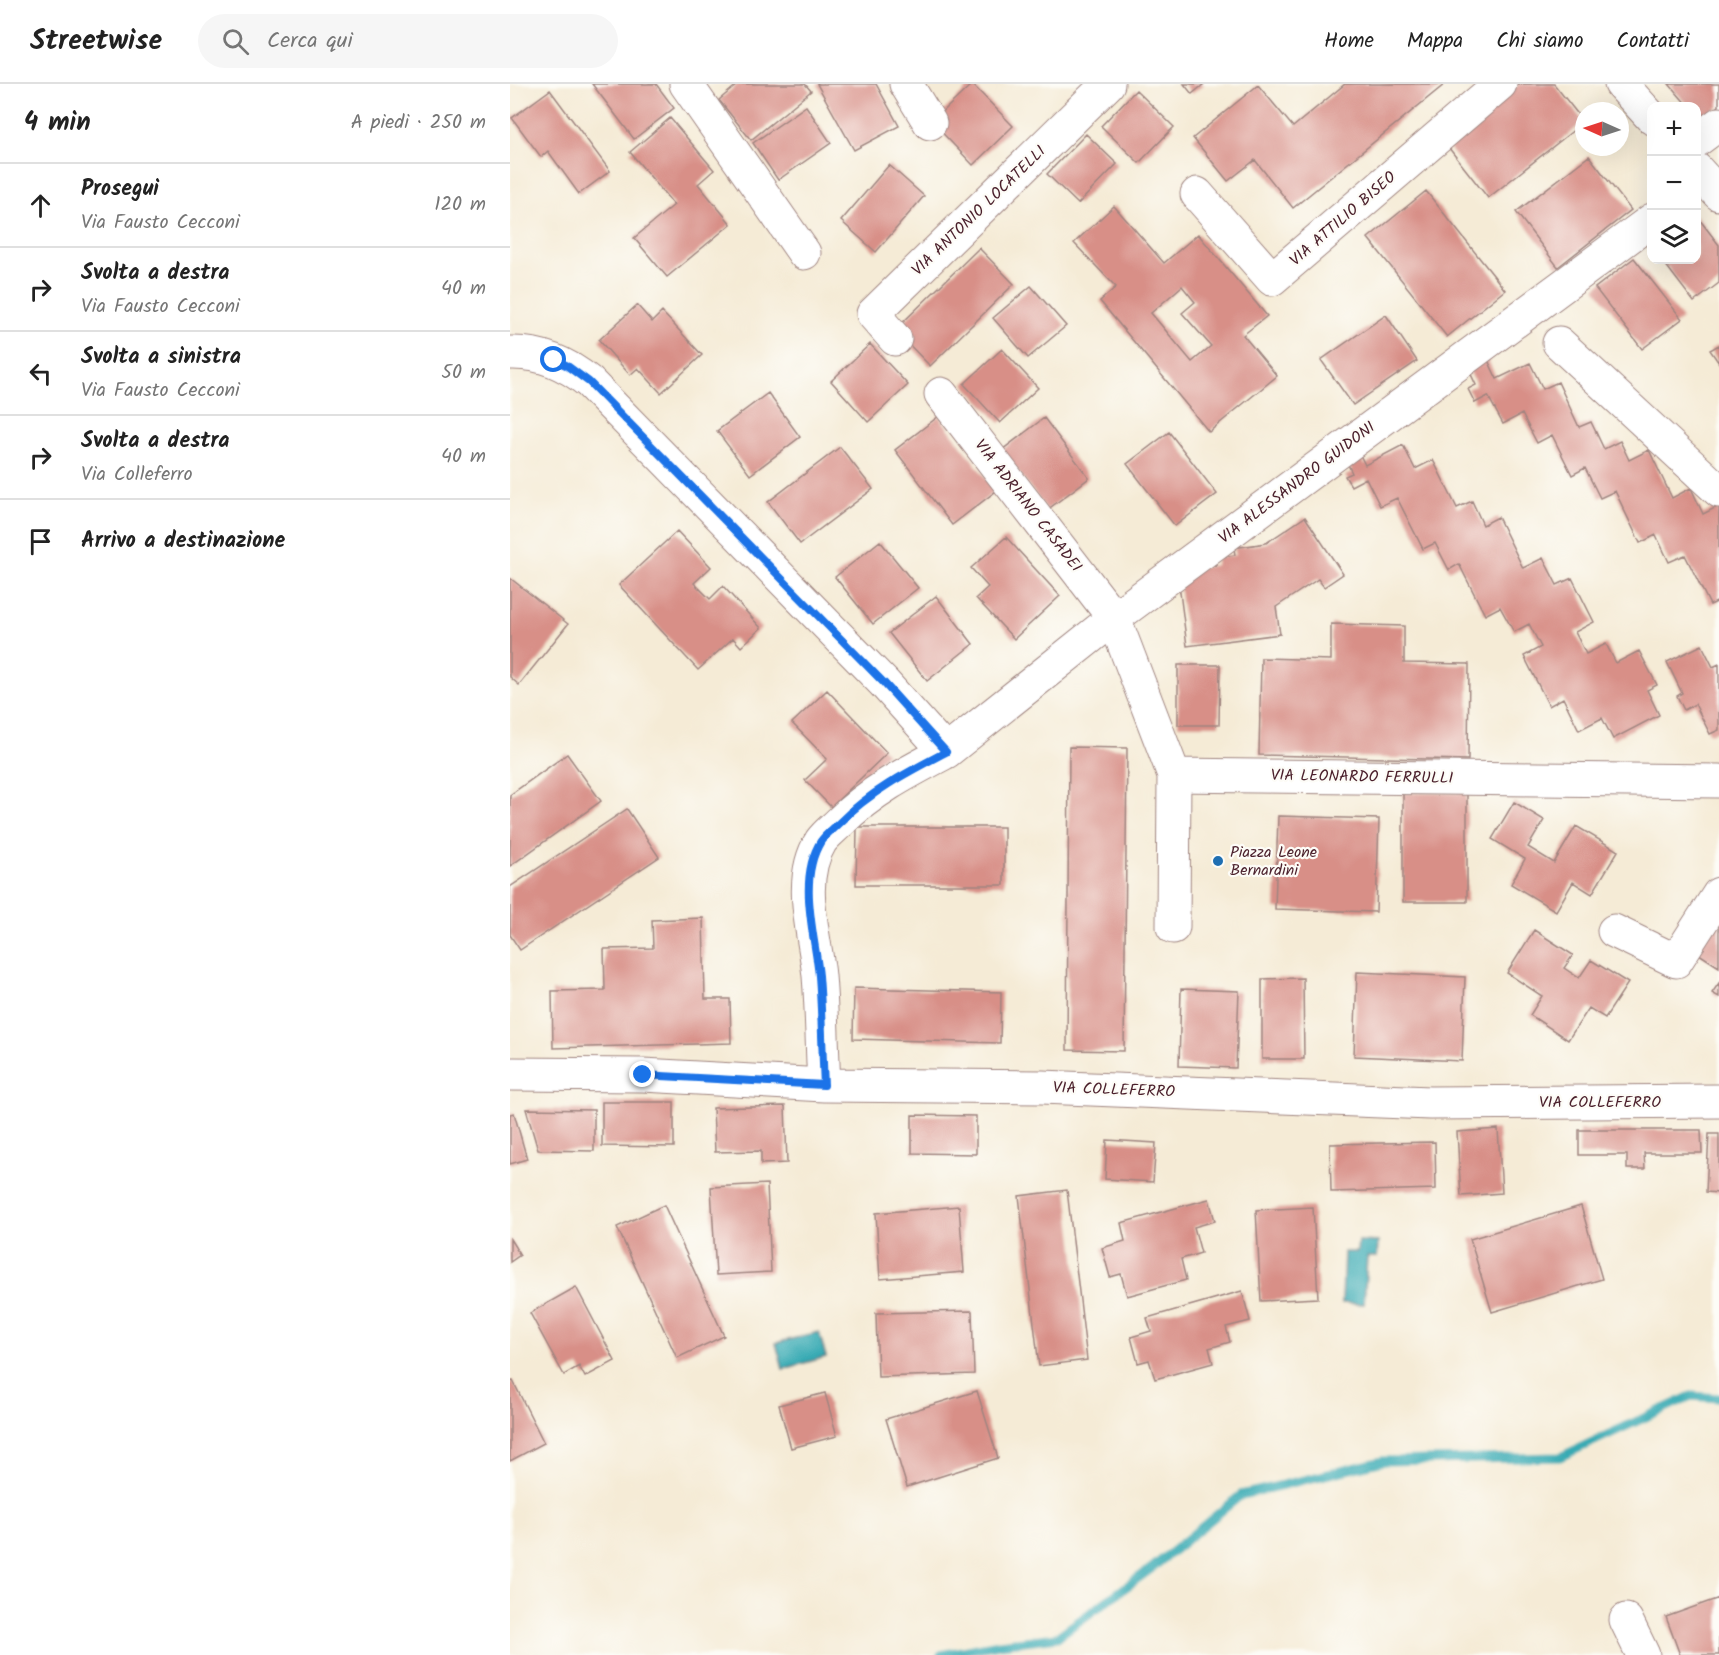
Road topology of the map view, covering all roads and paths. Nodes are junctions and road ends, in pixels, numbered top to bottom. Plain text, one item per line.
1 (686, 84) edge
2 (906, 84) edge
3 (1108, 84) edge
4 (1500, 84) edge
5 (1621, 84) edge
6 (1647, 113) edge
7 (930, 123) dead end
8 (1719, 124) edge
9 (1701, 137) edge
10 (1197, 194) dead end
11 (1647, 224) edge
12 (804, 253) dead end
13 (895, 339) dead end
14 (1559, 343) dead end
15 (510, 353) edge
16 (941, 394) dead end
17 (1719, 491) edge
18 (1114, 618) junction
19 (946, 752) junction
20 (1174, 775) junction
21 (1719, 782) edge
22 (1719, 894) edge
23 (1173, 927) dead end
24 (1614, 931) dead end
25 (510, 1074) edge
26 (824, 1085) junction
27 (1719, 1101) edge
28 (1626, 1620) dead end
29 (1643, 1655) edge

1 - 12 street
2 - 7 street
3 - 13 street, VIA ANTONIO LOCATELLI
4 - 10 street, VIA ATTILIO BISEO
5 - 6 street
8 - 9 street
11 - 18 street, VIA ALESSANDRO GUIDONI
14 - 17 street
15 - 19 street
16 - 18 street, VIA ADRIANO CASADEI
18 - 19 street, VIA ALESSANDRO GUIDONI
18 - 20 street
19 - 26 street, VIA ALESSANDRO GUIDONI
20 - 21 street, VIA LEONARDO FERRULLI
20 - 23 street
22 - 24 street
25 - 26 street, VIA COLLEFERRO
26 - 27 street, VIA COLLEFERRO
28 - 29 street

